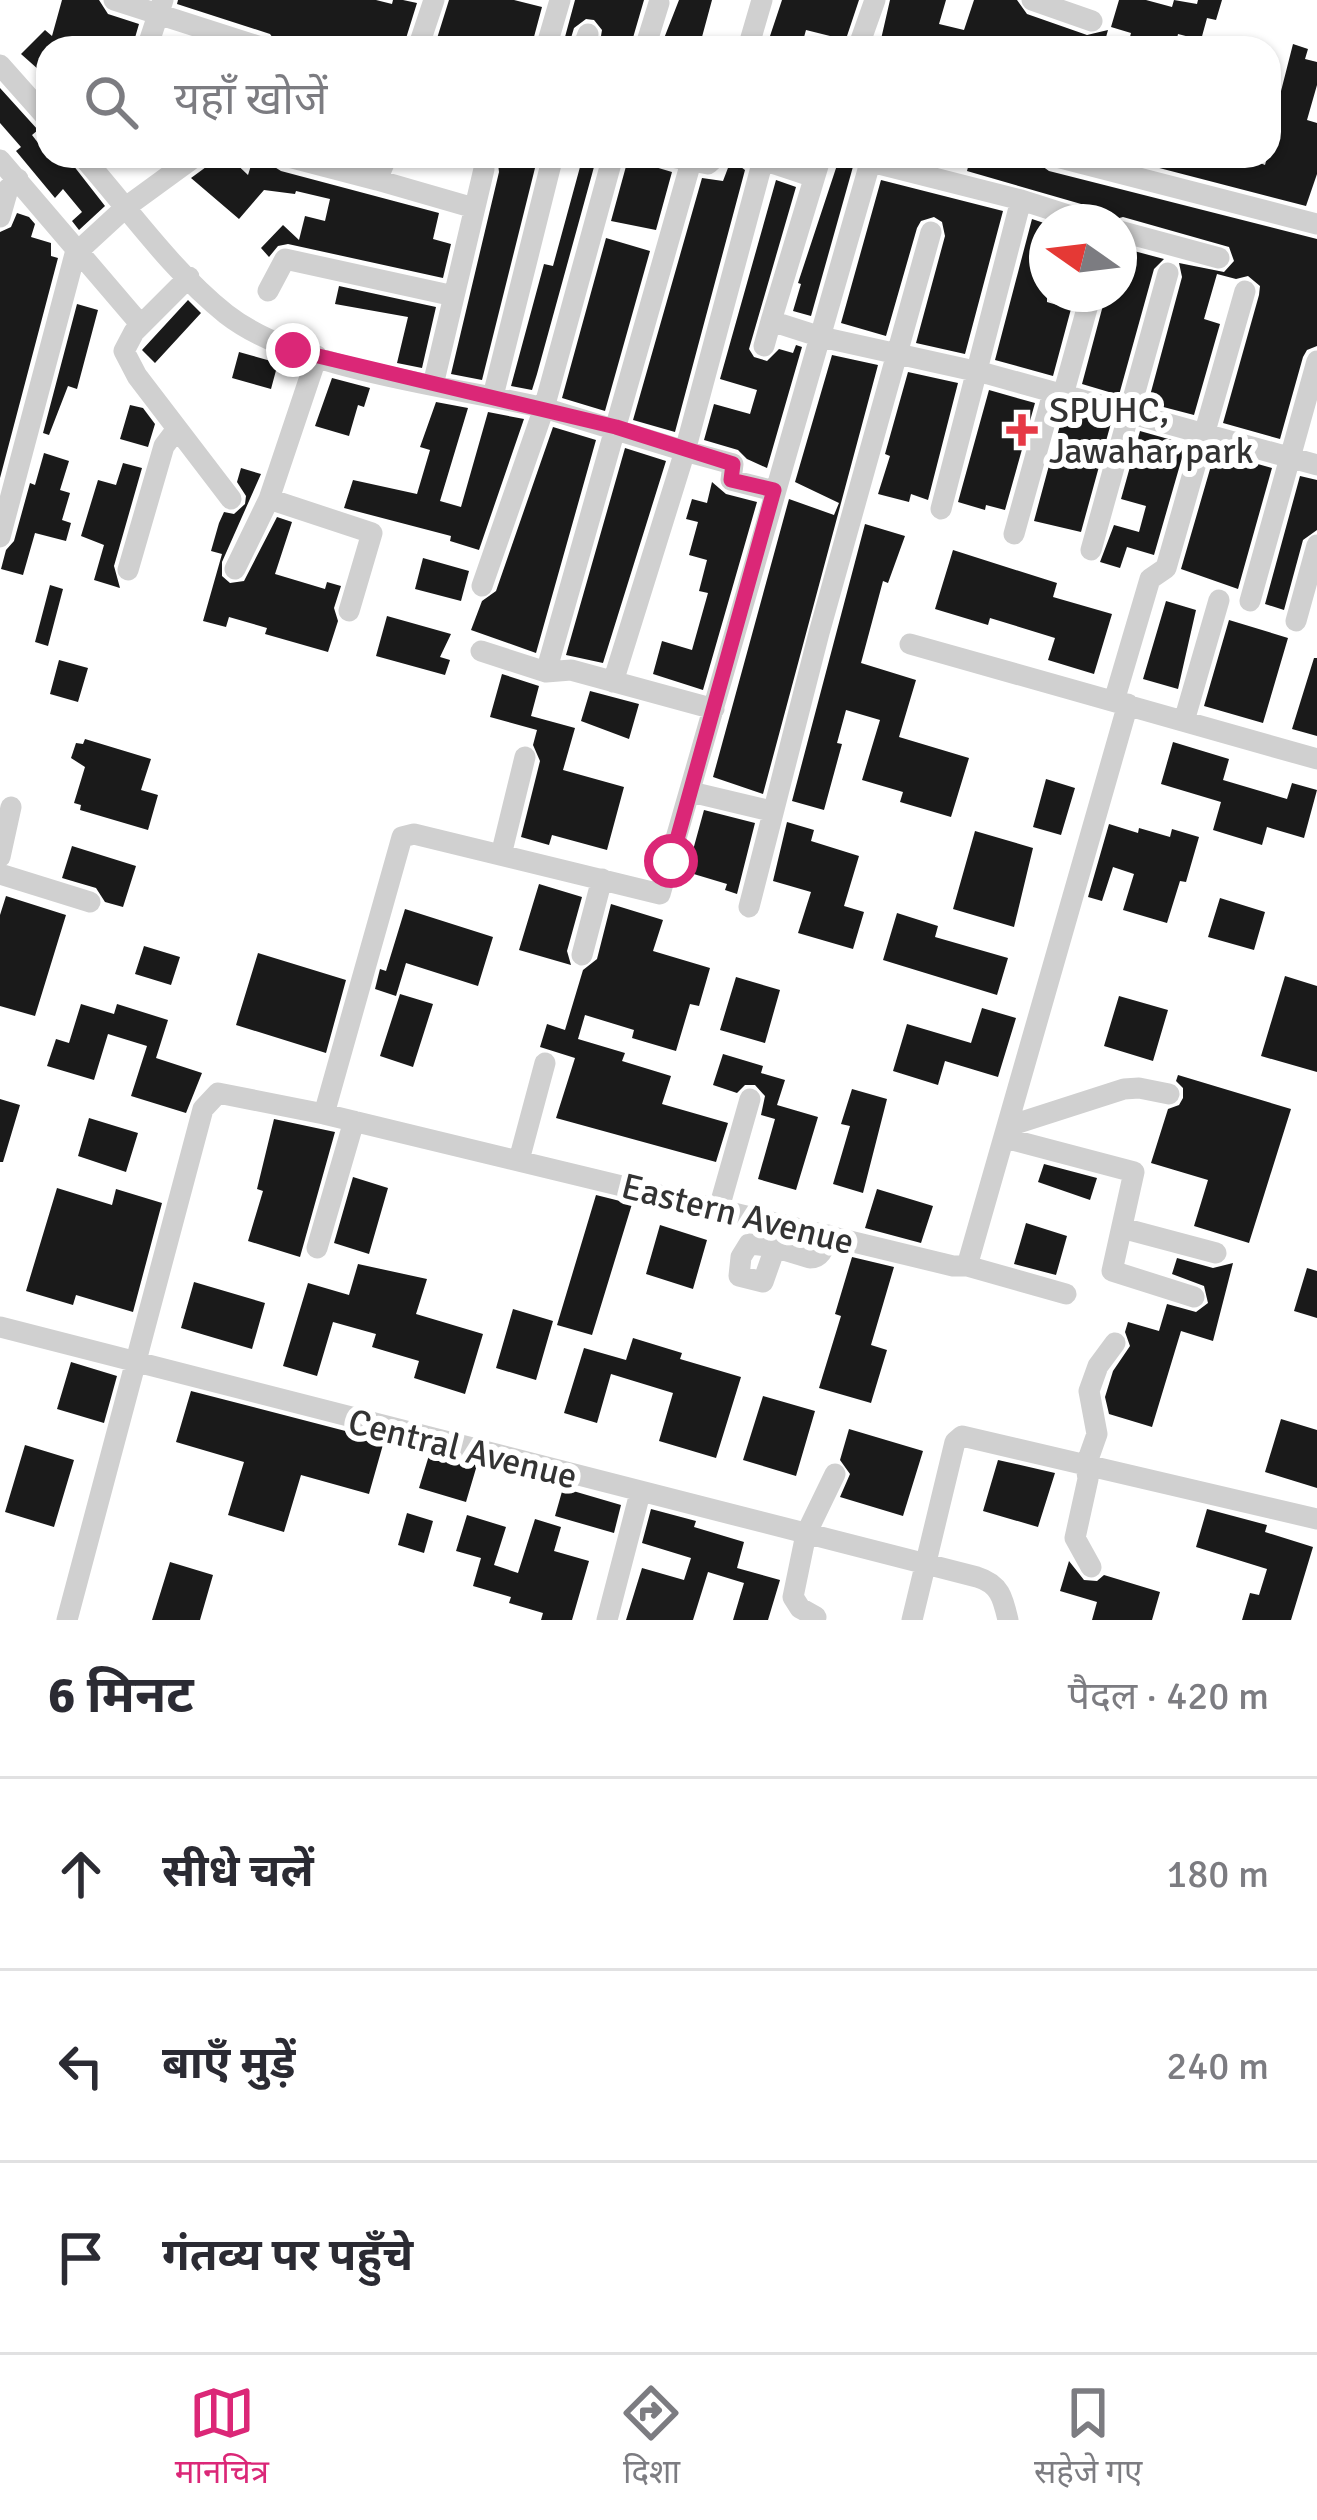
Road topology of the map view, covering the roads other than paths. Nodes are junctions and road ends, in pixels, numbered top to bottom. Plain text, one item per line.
1 (114, 0) edge
2 (560, 0) edge
3 (762, 0) edge
4 (875, 0) edge
5 (1032, 0) edge
6 (431, 1) edge
7 (659, 3) edge
8 (161, 7) edge
9 (1092, 21) dead end
10 (151, 36) edge
11 (234, 36) edge
12 (421, 36) edge
13 (550, 36) edge
14 (649, 36) edge
15 (752, 36) edge
16 (862, 36) edge
17 (0, 65) edge
18 (36, 106) edge
19 (0, 160) edge
20 (92, 168) edge
21 (180, 168) edge
22 (333, 168) edge
23 (382, 168) edge
24 (550, 168) edge
25 (610, 168) edge
26 (689, 168) edge
27 (755, 168) edge
28 (818, 168) edge
29 (869, 168) edge
30 (905, 168) edge
31 (1100, 168) edge
32 (484, 169) dead end
33 (18, 179) junction
34 (377, 179) junction
35 (1022, 200) junction
36 (1034, 204) edge
37 (126, 207) junction
38 (474, 208) junction
39 (0, 217) edge
40 (1317, 224) edge
41 (931, 232) dead end
42 (1137, 236) edge
43 (77, 250) junction
44 (1219, 258) dead end
45 (1168, 273) dead end
46 (189, 277) junction
47 (268, 291) dead end
48 (1245, 292) dead end
49 (454, 296) junction
50 (1085, 312) edge
51 (771, 321) junction
52 (141, 325) junction
53 (821, 337) junction
54 (764, 346) dead end
55 (896, 355) junction
56 (317, 356) junction
57 (1317, 361) edge
58 (976, 374) junction
59 (433, 385) junction
60 (1058, 394) junction
61 (493, 396) junction
62 (544, 408) junction
63 (1129, 416) junction
64 (616, 427) junction
65 (177, 429) junction
66 (1206, 434) junction
67 (685, 451) junction
68 (1291, 458) junction
69 (1317, 465) edge
70 (774, 490) junction
71 (231, 499) dead end
72 (269, 499) junction
73 (941, 509) dead end
74 (1014, 534) dead end
75 (0, 537) edge
76 (1317, 544) edge
77 (1091, 550) dead end
78 (235, 569) dead end
79 (128, 570) dead end
80 (482, 586) dead end
81 (1219, 601) dead end
82 (1250, 602) dead end
83 (349, 611) dead end
84 (1296, 620) dead end
85 (910, 644) dead end
86 (482, 651) dead end
87 (546, 672) junction
88 (613, 682) junction
89 (1121, 702) junction
90 (714, 709) junction
91 (1184, 721) junction
92 (525, 757) dead end
93 (1317, 759) edge
94 (691, 792) junction
95 (11, 807) dead end
96 (771, 812) junction
97 (501, 855) junction
98 (0, 856) edge
99 (0, 874) edge
100 (602, 879) junction
101 (90, 902) dead end
102 (749, 908) dead end
103 (582, 955) dead end
104 (545, 1063) dead end
105 (1168, 1094) dead end
106 (750, 1100) dead end
107 (324, 1114) junction
108 (354, 1121) junction
109 (1007, 1132) junction
110 (519, 1160) junction
111 (719, 1208) junction
112 (1124, 1224) junction
113 (828, 1235) junction
114 (317, 1248) dead end
115 (775, 1248) dead end
116 (1216, 1249) dead end
117 (967, 1266) junction
118 (1066, 1294) dead end
119 (1194, 1297) dead end
120 (0, 1327) edge
121 (1115, 1343) dead end
122 (133, 1364) junction
123 (1086, 1465) junction
124 (835, 1474) dead end
125 (640, 1493) junction
126 (1316, 1517) edge
127 (806, 1534) junction
128 (927, 1563) junction
129 (1090, 1567) dead end
130 (816, 1617) dead end
131 (67, 1620) edge
132 (607, 1620) edge
133 (912, 1620) edge
134 (1008, 1620) edge

1 - 8 street
2 - 13 street
3 - 15 street
4 - 16 street
5 - 9 street
6 - 12 street
7 - 14 street
8 - 10 street
8 - 11 street
17 - 18 street
19 - 33 street
20 - 37 street
21 - 37 street
22 - 34 street
23 - 34 street
24 - 61 street
25 - 62 street
26 - 64 street
27 - 67 street
28 - 51 street
29 - 53 street
30 - 35 street
31 - 40 street
32 - 38 street
33 - 39 street
33 - 43 street
34 - 38 street
35 - 36 street
35 - 58 street
37 - 43 street
37 - 46 street
38 - 49 street
41 - 55 street
42 - 44 street
43 - 52 street
43 - 75 street
45 - 63 street
46 - 52 street
46 - 56 street
47 - 49 street
48 - 66 street
49 - 59 street
50 - 60 street
51 - 53 street
51 - 54 street
52 - 65 street
53 - 55 street
53 - 70 street
55 - 58 street
55 - 96 street
56 - 59 street
56 - 72 street
57 - 68 street
58 - 60 street
58 - 73 street
59 - 61 street
60 - 63 street
60 - 74 street
61 - 62 street
62 - 64 street
62 - 80 street
63 - 66 street
63 - 77 street
64 - 67 street
64 - 87 street
65 - 71 street
65 - 79 street
66 - 68 street
66 - 89 street
67 - 70 street
67 - 88 street
68 - 69 street
68 - 82 street
70 - 90 street
72 - 78 street
72 - 83 street
76 - 84 street
81 - 91 street
85 - 89 street
86 - 87 street
87 - 88 street
88 - 90 street
89 - 91 street
89 - 109 street
90 - 94 street
91 - 93 street
92 - 97 street
94 - 96 street
94 - 100 street
95 - 98 street
96 - 102 street
97 - 100 street
97 - 107 street
99 - 101 street
100 - 103 street
104 - 110 street
105 - 109 street
106 - 111 street
107 - 108 street, Eastern Avenue
107 - 122 street, Eastern Avenue
108 - 110 street, Eastern Avenue
108 - 114 street
109 - 112 street
109 - 117 street
110 - 111 street, Eastern Avenue
111 - 113 street, Eastern Avenue
112 - 116 street
112 - 119 street
113 - 115 street
113 - 117 street, Eastern Avenue
117 - 118 street, Eastern Avenue
120 - 122 street, Central Avenue
121 - 123 street
122 - 125 street, Central Avenue
122 - 131 street
123 - 126 street
123 - 128 street
123 - 129 street
124 - 127 street
125 - 127 street, Central Avenue
125 - 132 street
127 - 128 street, Central Avenue
127 - 130 street
128 - 133 street
128 - 134 street, Central Avenue

